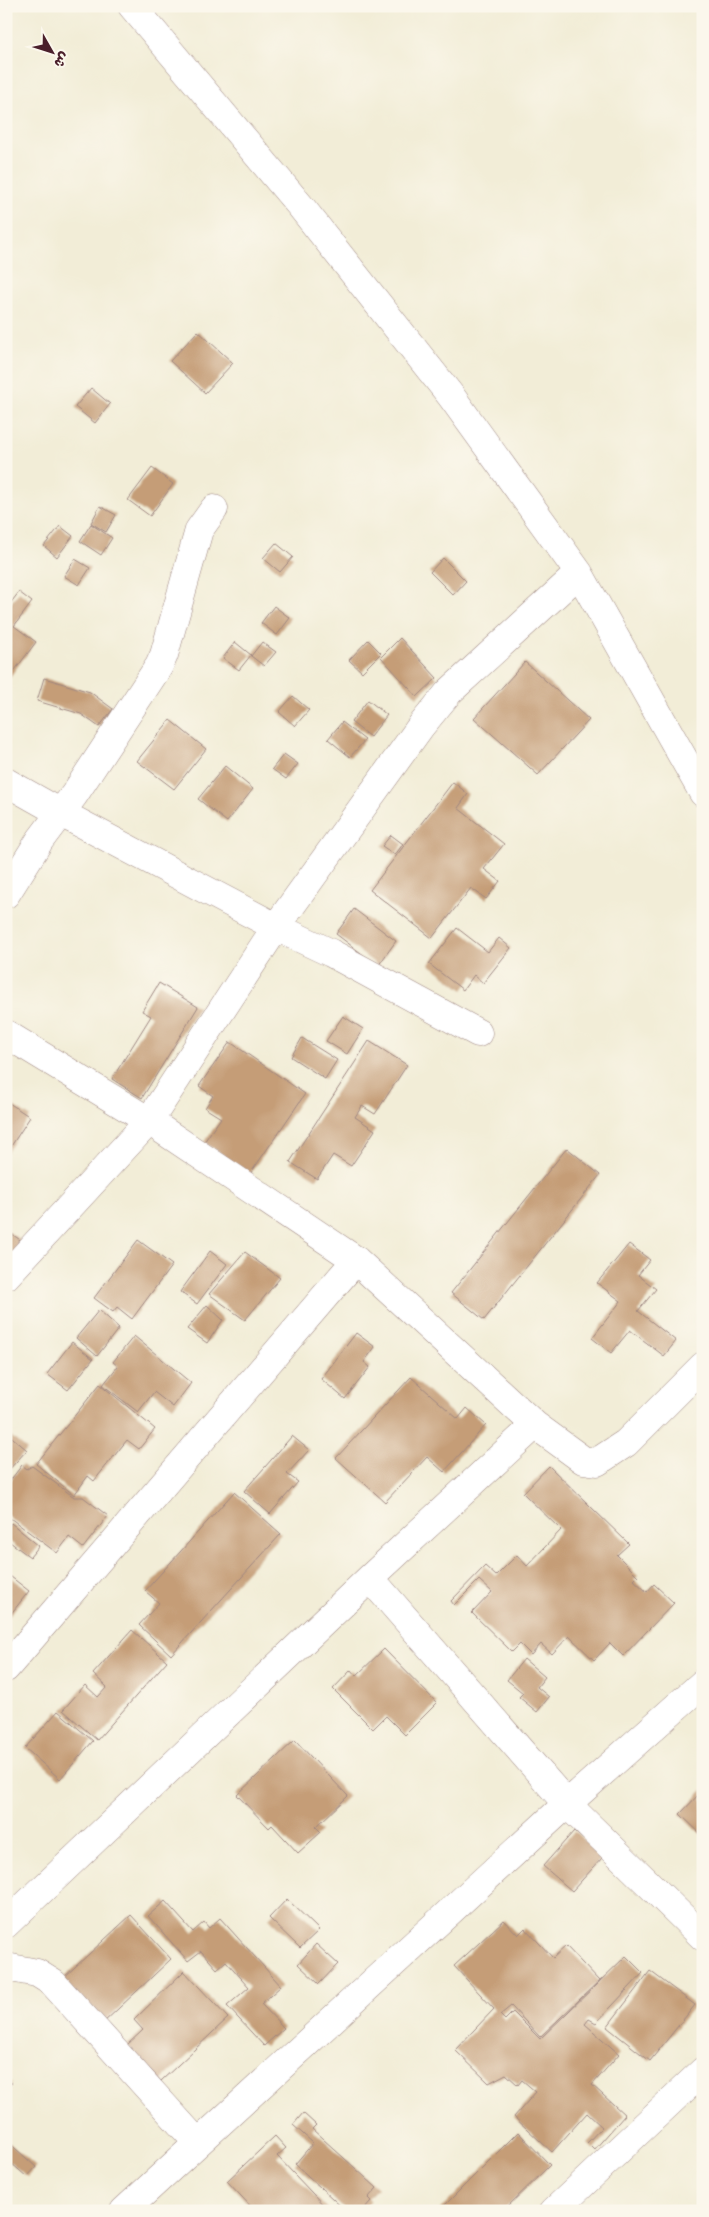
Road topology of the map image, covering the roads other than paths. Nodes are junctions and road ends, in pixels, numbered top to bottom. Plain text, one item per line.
1 (132, 6) edge
2 (214, 509) dead end
3 (579, 573) junction
4 (6, 782) edge
5 (703, 793) edge
6 (61, 813) junction
7 (6, 894) edge
8 (276, 927) junction
9 (478, 1033) dead end
10 (6, 1034) edge
11 (148, 1121) junction
12 (356, 1260) junction
13 (6, 1276) edge
14 (703, 1366) edge
15 (535, 1425) junction
16 (370, 1578) junction
17 (6, 1668) edge
18 (703, 1683) edge
19 (568, 1804) junction
20 (6, 1924) edge
21 (703, 1937) edge
22 (6, 1967) edge
23 (703, 2071) edge
24 (197, 2142) junction
25 (124, 2211) edge
26 (554, 2211) edge

1 - 3 street
2 - 6 street
3 - 5 street
3 - 8 street
4 - 6 street
6 - 7 street
6 - 8 street
8 - 9 street
8 - 11 street
10 - 11 street
11 - 12 street
11 - 13 street
12 - 15 street
12 - 17 street
14 - 15 street
15 - 16 street
16 - 19 street
16 - 20 street
18 - 19 street
19 - 21 street
19 - 24 street
22 - 24 street
23 - 26 street
24 - 25 street

